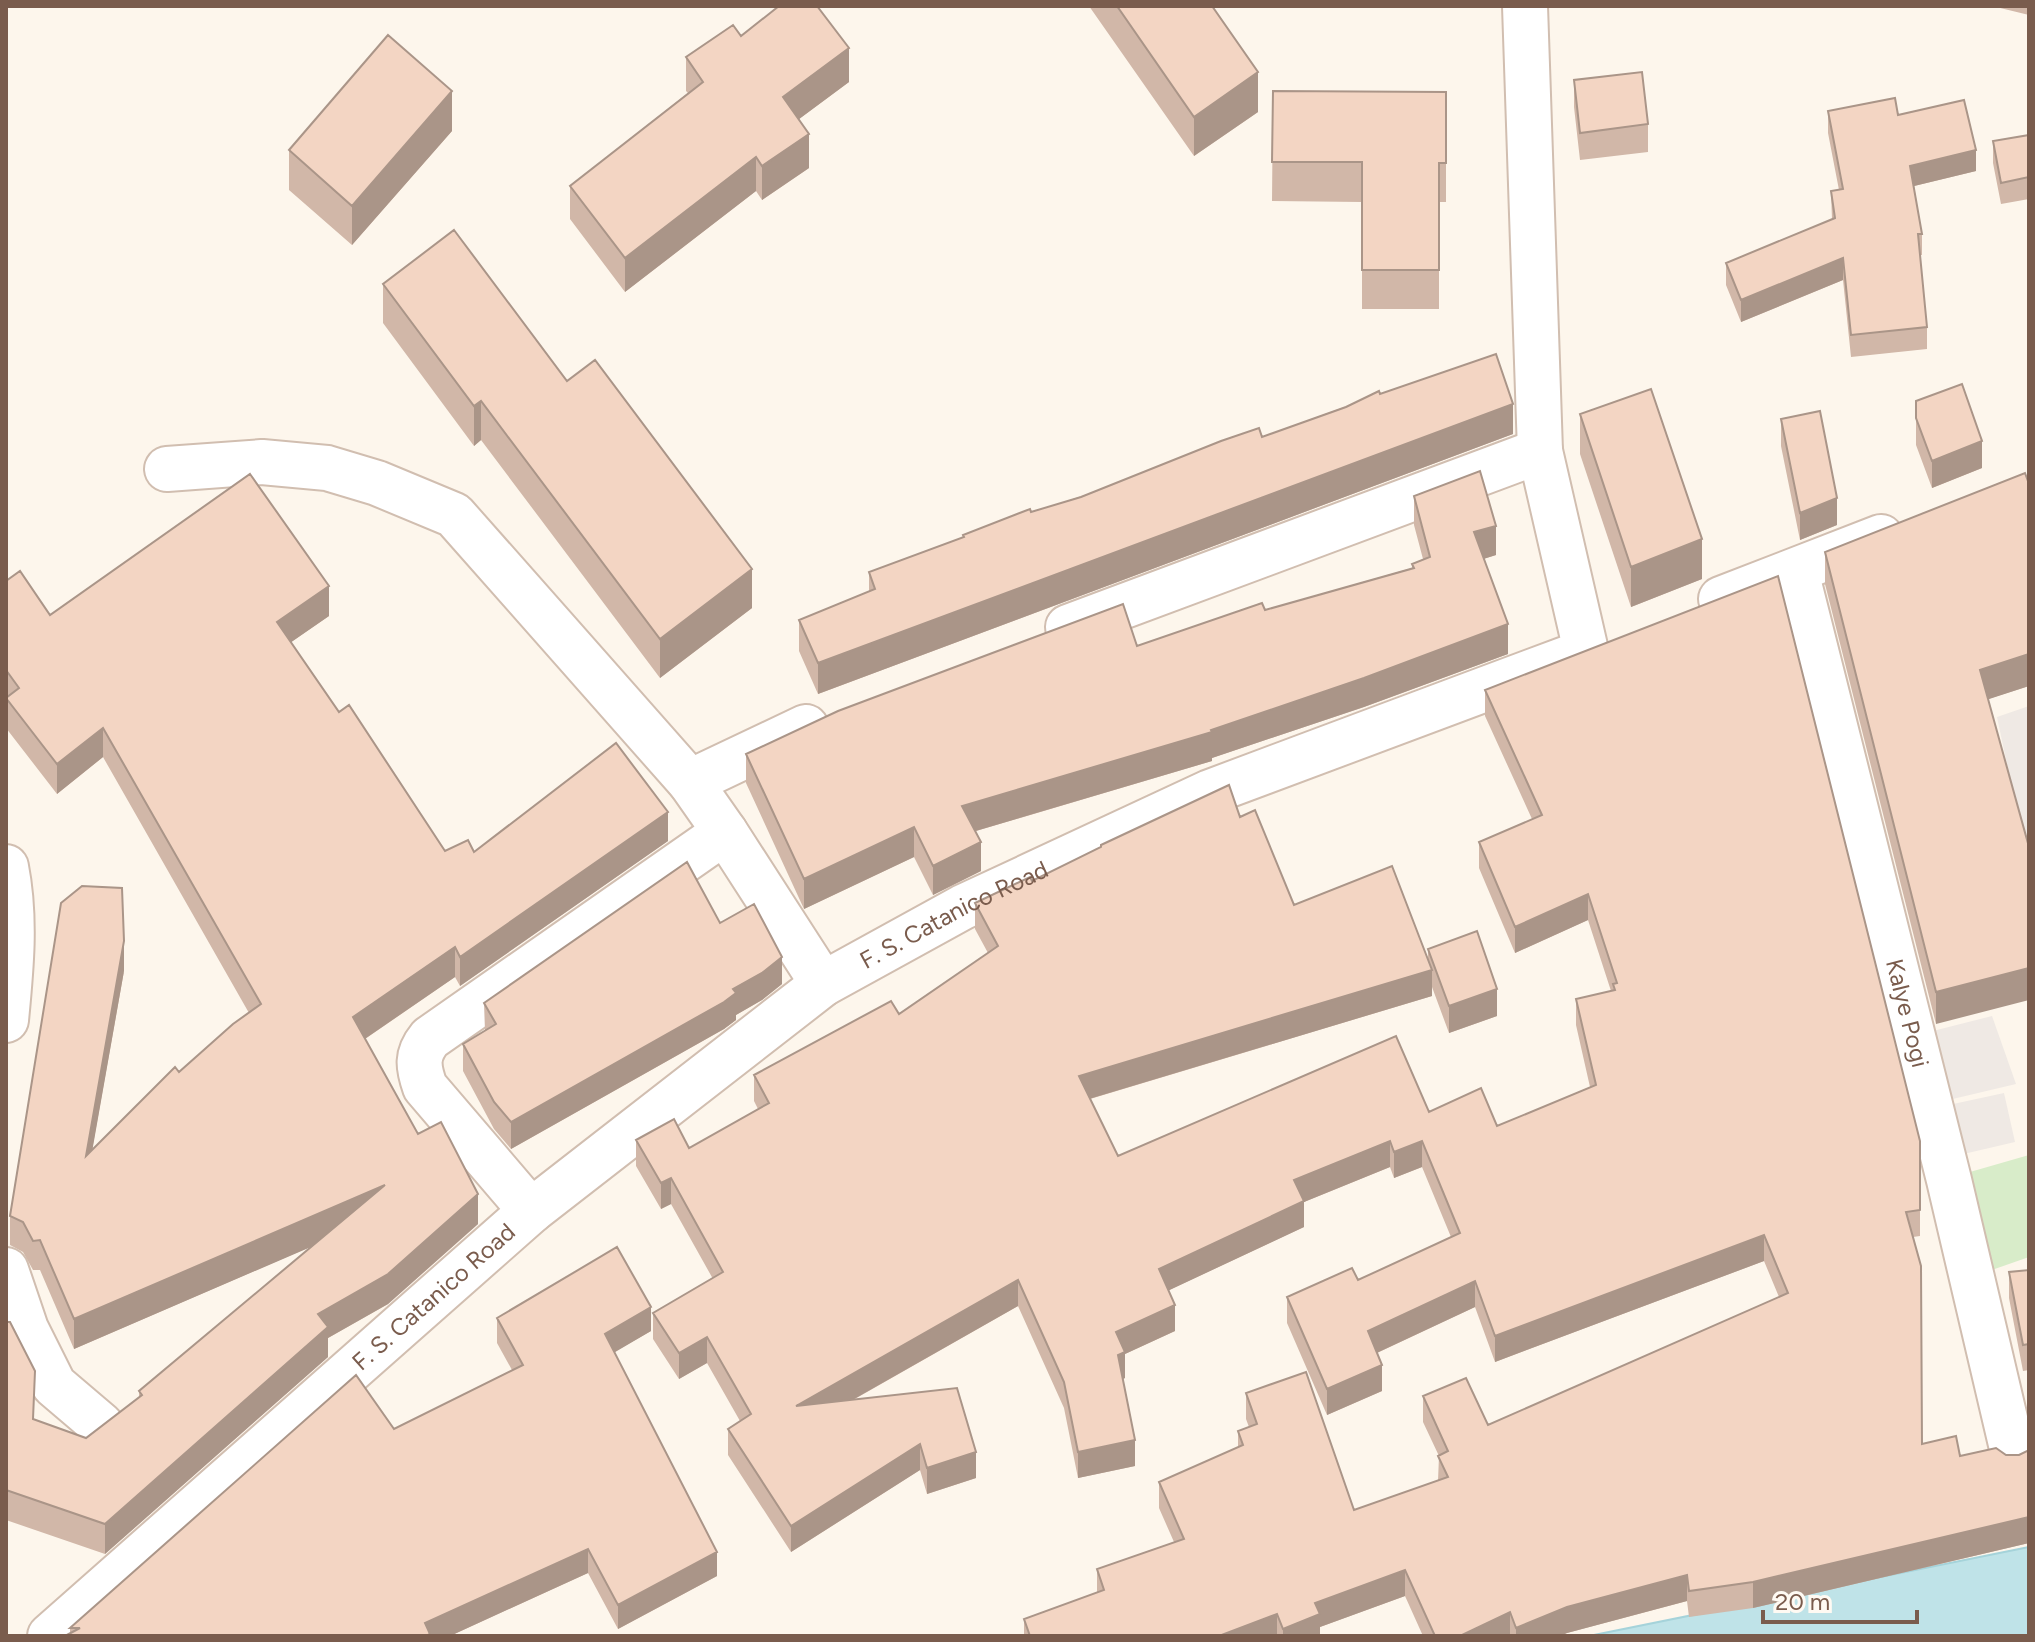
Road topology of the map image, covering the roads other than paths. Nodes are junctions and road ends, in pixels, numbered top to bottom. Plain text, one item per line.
1 (1525, 6) edge
2 (1540, 451) junction
3 (167, 469) dead end
4 (1913, 524) edge
5 (1796, 571) junction
6 (1684, 614) edge
7 (1628, 635) edge
8 (1036, 639) edge
9 (1586, 651) junction
10 (843, 711) edge
11 (690, 782) junction
12 (725, 832) junction
13 (6, 867) edge
14 (823, 984) junction
15 (6, 1020) edge
16 (531, 1211) junction
17 (6, 1270) edge
18 (101, 1425) edge
19 (2014, 1457) edge
20 (50, 1636) edge

1 - 2 street
2 - 8 street
2 - 9 street
3 - 11 street
4 - 5 street
5 - 6 street
5 - 19 street, Kalye Pogi
7 - 9 street, F. S. Catanico Road
9 - 14 street, F. S. Catanico Road
10 - 11 street
11 - 12 street
12 - 14 street
12 - 16 street
13 - 15 street
14 - 16 street, F. S. Catanico Road
16 - 20 street, F. S. Catanico Road
17 - 18 street

